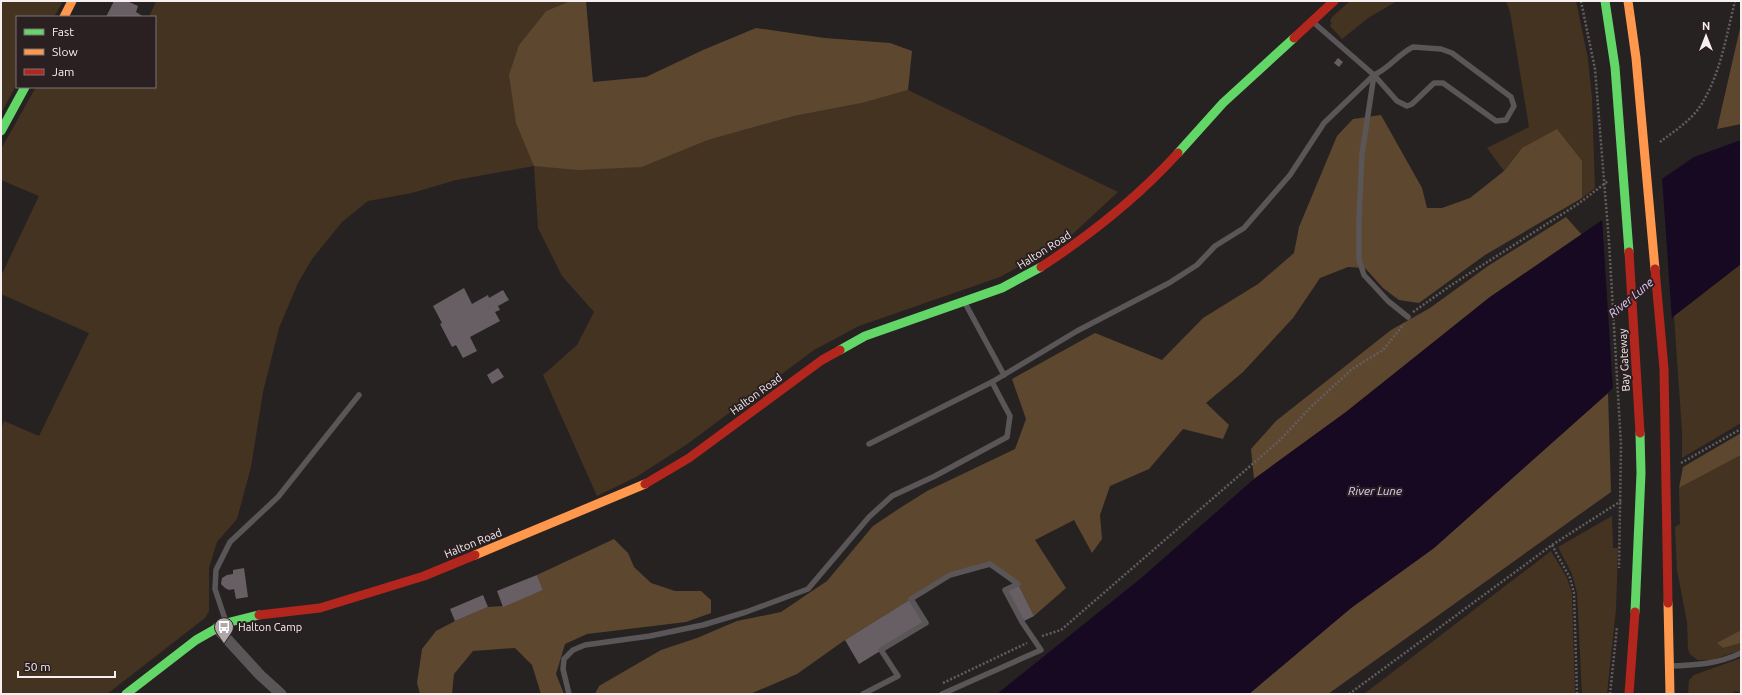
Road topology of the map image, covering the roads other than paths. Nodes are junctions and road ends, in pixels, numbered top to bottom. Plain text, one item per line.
1 (72, 1) edge
2 (1334, 1) edge
3 (1605, 1) edge
4 (1628, 1) edge
5 (64, 16) edge
6 (1312, 21) junction
7 (1374, 76) junction
8 (24, 88) edge
9 (1, 131) edge
10 (964, 301) junction
11 (1408, 317) road end
12 (1004, 375) junction
13 (992, 382) junction
14 (359, 395) dead end
15 (869, 444) dead end
16 (222, 626) junction
17 (1741, 653) edge
18 (1670, 666) junction
19 (126, 694) edge
20 (281, 694) edge
21 (569, 694) edge
22 (863, 694) edge
23 (942, 694) edge
24 (1630, 694) edge
25 (1670, 694) edge

1 - 5 main road
2 - 6 main road, Halton Road
3 - 24 main road, Bay Gateway
4 - 18 main road
6 - 7 lane
6 - 10 main road, Halton Road
7 - 7 lane
7 - 11 lane
7 - 12 lane
8 - 9 main road
10 - 12 lane
10 - 16 main road, Halton Road
12 - 13 lane
13 - 15 lane
13 - 21 lane
14 - 16 lane
16 - 19 main road, Halton Road
16 - 20 street
17 - 18 lane
18 - 25 main road
22 - 23 lane

